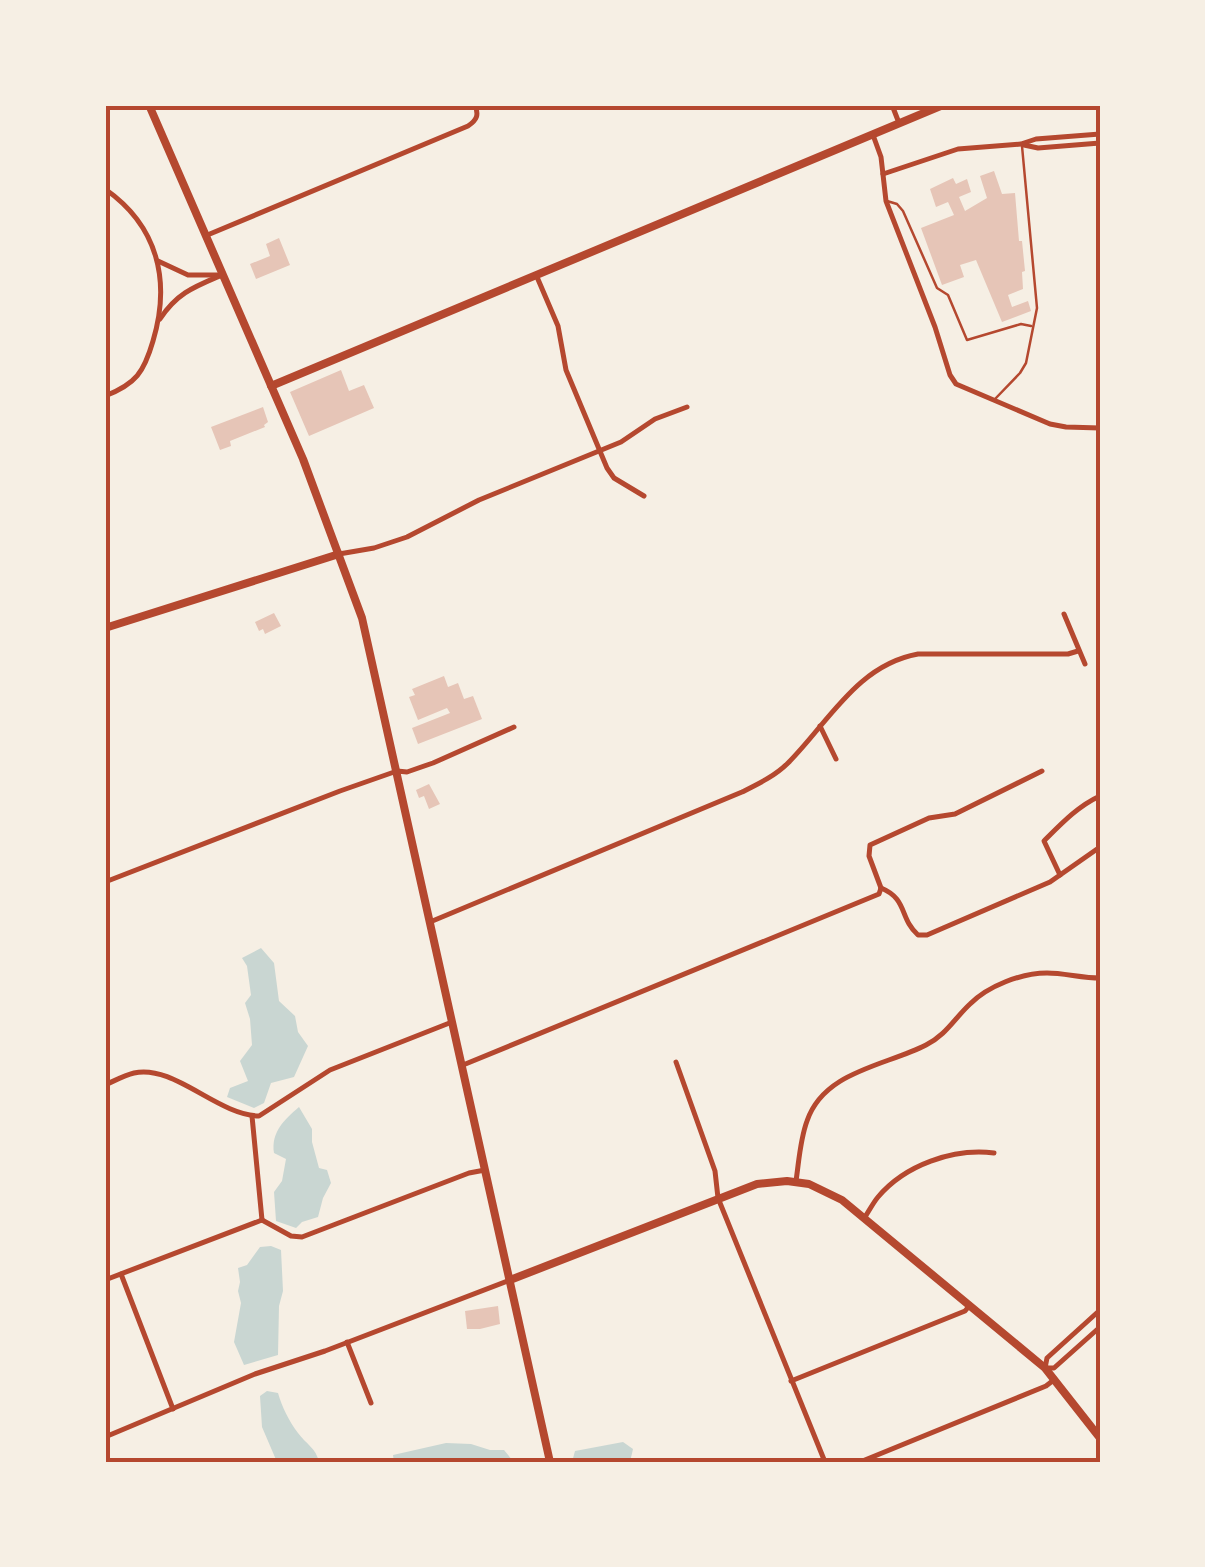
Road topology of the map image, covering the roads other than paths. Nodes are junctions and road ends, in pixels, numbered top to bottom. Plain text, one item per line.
1 (149, 105) edge
2 (476, 105) edge
3 (892, 105) edge
4 (943, 105) edge
5 (900, 123) junction
6 (872, 134) junction
7 (1100, 134) edge
8 (1100, 142) edge
9 (1022, 144) junction
10 (883, 174) junction
11 (105, 189) edge
12 (886, 201) junction
13 (206, 236) junction
14 (158, 261) junction
15 (222, 275) junction
16 (537, 277) junction
17 (159, 322) junction
18 (1033, 326) junction
19 (270, 386) junction
20 (105, 396) edge
21 (994, 400) junction
22 (687, 407) dead end
23 (1100, 428) edge
24 (599, 451) junction
25 (644, 496) dead end
26 (339, 554) junction
27 (1064, 614) dead end
28 (105, 628) edge
29 (1078, 651) junction
30 (1085, 664) dead end
31 (820, 726) junction
32 (514, 727) dead end
33 (836, 759) dead end
34 (397, 771) junction
35 (1042, 771) dead end
36 (1100, 796) edge
37 (1100, 847) edge
38 (1060, 875) junction
39 (105, 882) edge
40 (880, 888) junction
41 (430, 922) junction
42 (1100, 978) edge
43 (452, 1022) junction
44 (676, 1062) dead end
45 (463, 1065) junction
46 (105, 1085) edge
47 (252, 1116) junction
48 (994, 1153) dead end
49 (485, 1170) junction
50 (796, 1182) junction
51 (718, 1198) junction
52 (865, 1217) junction
53 (262, 1220) junction
54 (121, 1274) junction
55 (105, 1280) edge
56 (510, 1280) junction
57 (970, 1305) junction
58 (1100, 1310) edge
59 (1100, 1327) edge
60 (346, 1342) junction
61 (1045, 1368) junction
62 (1054, 1379) junction
63 (790, 1381) junction
64 (371, 1403) dead end
65 (172, 1409) junction
66 (105, 1437) edge
67 (1100, 1438) edge
68 (550, 1462) edge
69 (825, 1462) edge
70 (860, 1462) edge

1 - 13 main road
2 - 13 street
3 - 5 street
4 - 5 main road
5 - 6 main road
6 - 10 street
6 - 16 main road
7 - 9 street
8 - 9 street
9 - 10 street
9 - 18 lane
10 - 12 street
11 - 14 street
12 - 18 lane
12 - 21 street
13 - 15 main road
14 - 15 street
14 - 17 street
15 - 17 street
15 - 19 main road
16 - 19 main road
16 - 24 street
17 - 20 street
18 - 21 lane
19 - 26 main road
21 - 23 street
22 - 24 street
24 - 25 street
24 - 26 street
26 - 28 main road
26 - 34 main road
27 - 29 street
29 - 30 street
29 - 31 street
31 - 33 street
31 - 41 street
32 - 34 street
34 - 39 street
34 - 41 main road
35 - 40 street
36 - 38 street
37 - 38 street
38 - 40 street
40 - 45 street
41 - 43 main road
42 - 50 street
43 - 45 main road
43 - 47 street
44 - 51 street
45 - 49 main road
46 - 47 street
47 - 53 street
48 - 52 street
49 - 53 street
49 - 56 main road
50 - 51 main road
50 - 52 main road
51 - 56 main road
51 - 63 street
52 - 57 main road
53 - 54 street
54 - 55 street
54 - 65 street
56 - 60 street
56 - 68 main road
57 - 61 main road
57 - 63 street
58 - 61 street
59 - 61 street
60 - 64 street
60 - 65 street
61 - 62 main road
62 - 67 main road
62 - 70 street
63 - 69 street
65 - 66 street

